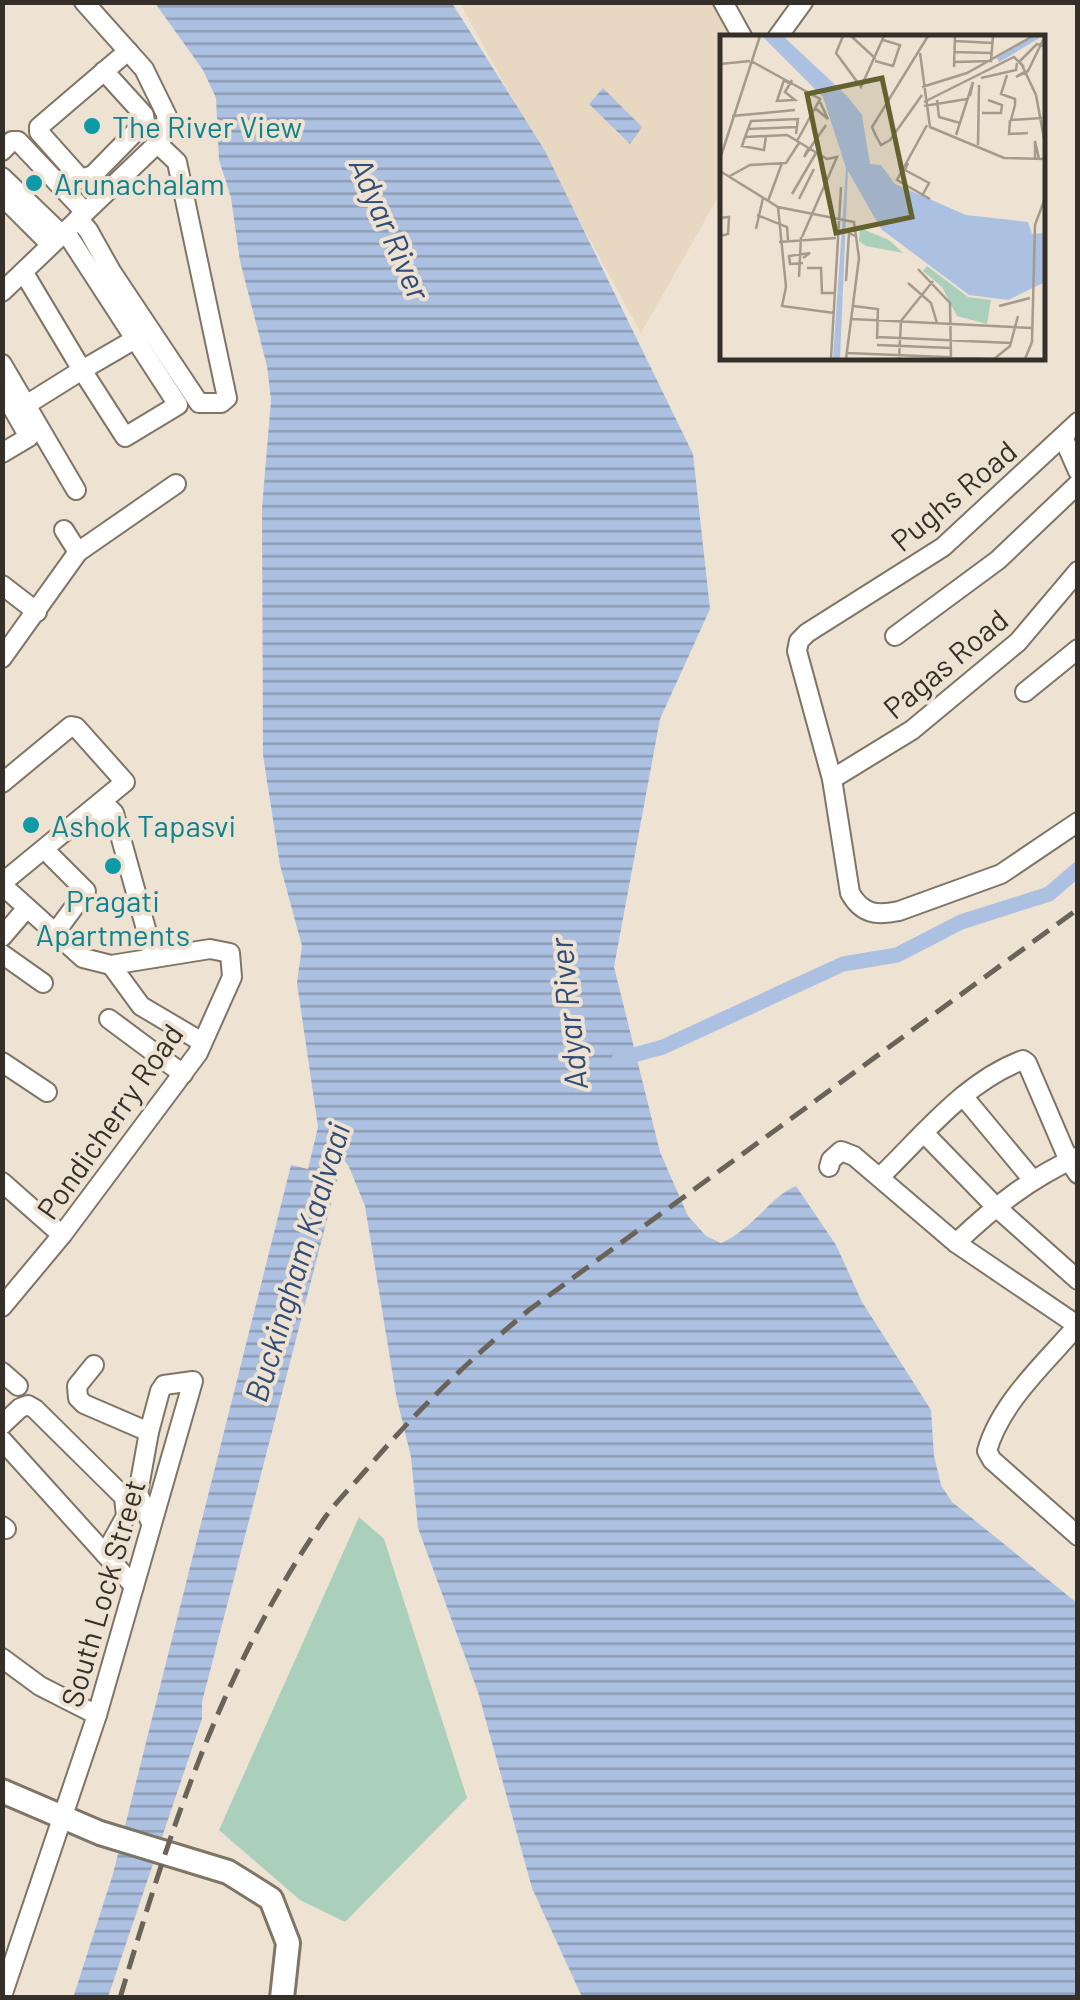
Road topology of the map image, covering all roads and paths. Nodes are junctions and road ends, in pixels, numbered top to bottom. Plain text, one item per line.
1 (84, 2) edge
2 (723, 2) edge
3 (804, 2) edge
4 (741, 35) edge
5 (779, 35) edge
6 (128, 51) junction
7 (104, 71) junction
8 (160, 142) junction
9 (2, 152) edge
10 (2, 177) edge
11 (2, 196) edge
12 (68, 228) junction
13 (24, 273) junction
14 (2, 292) edge
15 (136, 338) junction
16 (2, 364) edge
17 (82, 370) junction
18 (2, 390) edge
19 (26, 405) junction
20 (1078, 422) edge
21 (1063, 438) junction
22 (2, 454) edge
23 (1078, 471) edge
24 (176, 484) dead end
25 (1078, 484) edge
26 (76, 490) dead end
27 (64, 530) dead end
28 (78, 552) junction
29 (1078, 571) edge
30 (2, 586) edge
31 (36, 612) junction
32 (896, 636) dead end
33 (1078, 649) edge
34 (2, 658) edge
35 (1024, 692) dead end
36 (832, 779) junction
37 (2, 783) edge
38 (1078, 822) edge
39 (51, 856) junction
40 (6, 880) edge
41 (26, 909) junction
42 (55, 933) junction
43 (2, 937) edge
44 (2, 954) edge
45 (154, 958) junction
46 (111, 965) junction
47 (42, 983) dead end
48 (109, 1019) dead end
49 (202, 1042) junction
50 (2, 1062) edge
51 (183, 1074) junction
52 (47, 1092) dead end
53 (963, 1096) junction
54 (924, 1133) junction
55 (1075, 1164) edge
56 (829, 1167) dead end
57 (881, 1176) junction
58 (1032, 1178) junction
59 (2, 1182) edge
60 (995, 1206) junction
61 (62, 1235) junction
62 (956, 1244) junction
63 (1078, 1280) edge
64 (2, 1308) edge
65 (1077, 1325) edge
66 (94, 1365) dead end
67 (2, 1372) edge
68 (18, 1386) dead end
69 (2, 1425) edge
70 (149, 1432) junction
71 (2, 1440) edge
72 (151, 1523) junction
73 (1078, 1536) edge
74 (105, 1554) junction
75 (134, 1586) junction
76 (2, 1658) edge
77 (97, 1715) junction
78 (2, 1791) edge
79 (60, 1818) junction
80 (2, 1996) edge
81 (282, 1998) edge

1 - 6 street
2 - 4 street
3 - 5 street
6 - 7 street
6 - 8 street
7 - 7 street
8 - 12 street
8 - 12 street
9 - 12 street
10 - 12 street
11 - 12 street
12 - 13 street
12 - 15 street
13 - 14 street
13 - 17 street
15 - 17 street
15 - 17 street
16 - 19 street
17 - 19 street
18 - 22 street
19 - 26 street
20 - 21 street, Pughs Road
21 - 23 street
21 - 36 street, Pughs Road
24 - 28 street
25 - 32 street
27 - 28 street
28 - 31 street
29 - 36 street, Pagas Road
30 - 31 street
31 - 34 street
33 - 35 street
36 - 38 street
37 - 40 street
39 - 40 street
39 - 42 street
39 - 45 street
40 - 41 street
41 - 42 street
41 - 43 street
42 - 46 street
44 - 47 street
45 - 46 street
45 - 49 street, Pondicherry Road
46 - 49 street
48 - 51 street
49 - 51 street, Pondicherry Road
50 - 52 street
51 - 61 street, Pondicherry Road
53 - 54 street
53 - 55 street
53 - 58 street
54 - 57 street
54 - 60 street
55 - 58 street
56 - 57 street
57 - 62 street
58 - 60 street
59 - 61 street
60 - 62 street
60 - 63 street
61 - 64 street, Pondicherry Road
62 - 65 street
65 - 73 street
66 - 70 street
67 - 68 street
69 - 74 street
70 - 72 street
70 - 72 street, South Lock Street
71 - 74 street
72 - 75 street, South Lock Street
74 - 75 street
75 - 77 street, South Lock Street
76 - 77 street
77 - 79 street, South Lock Street
78 - 79 street
79 - 80 street, South Lock Street
79 - 81 street

